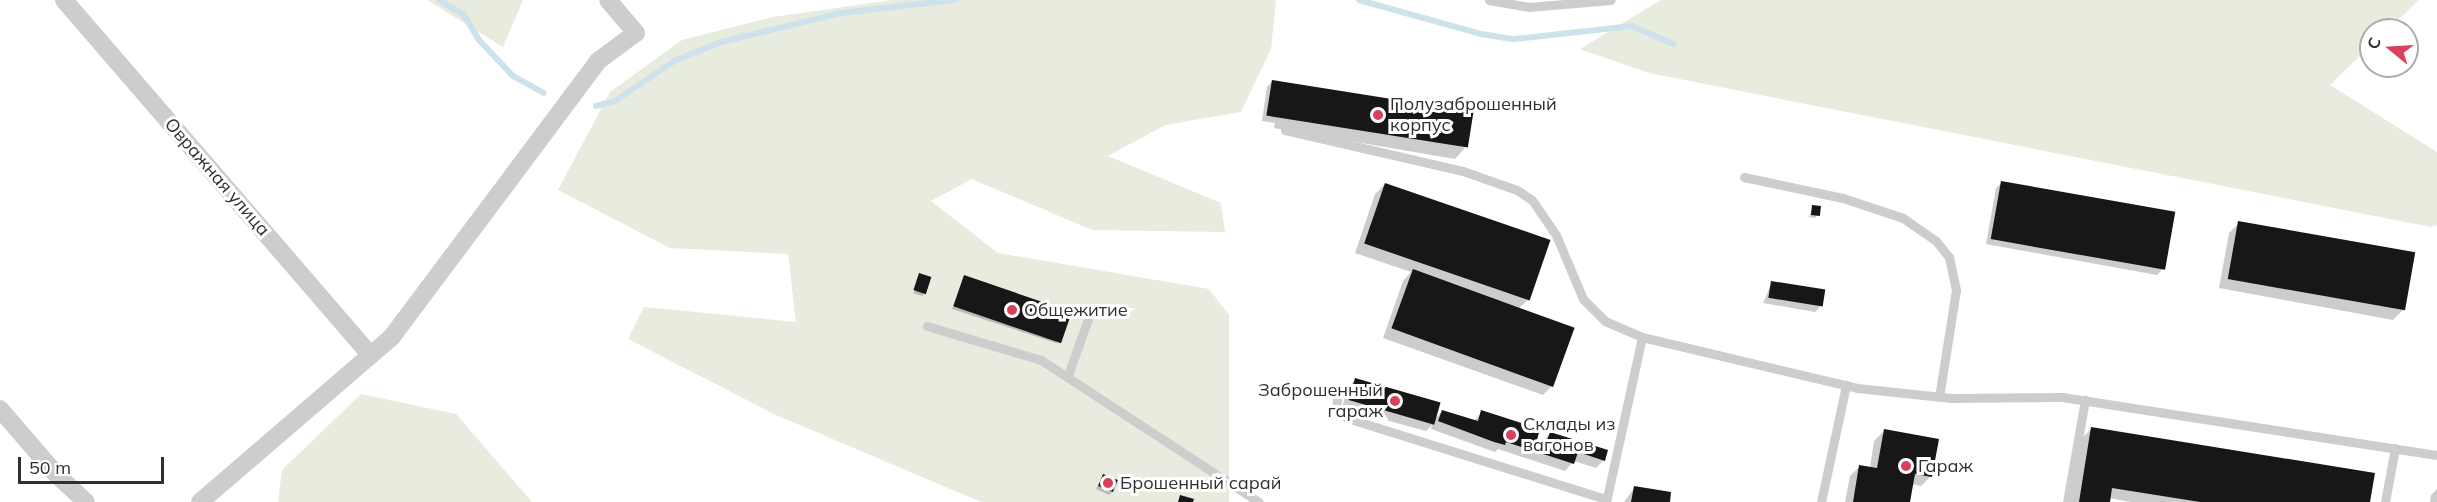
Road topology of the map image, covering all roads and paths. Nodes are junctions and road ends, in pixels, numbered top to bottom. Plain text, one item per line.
1 (64, 0) edge
2 (608, 0) edge
3 (1489, 0) edge
4 (1611, 0) edge
5 (1285, 130) dead end
6 (1744, 177) dead end
7 (1089, 316) dead end
8 (927, 326) dead end
9 (1642, 337) junction
10 (369, 354) junction
11 (1068, 375) junction
12 (1846, 385) junction
13 (1347, 389) dead end
14 (1939, 397) junction
15 (2085, 400) junction
16 (0, 409) edge
17 (2395, 448) junction
18 (2437, 455) edge
19 (1606, 501) edge
20 (86, 502) edge
21 (200, 502) edge
22 (1259, 502) edge
23 (1821, 502) edge
24 (2067, 502) edge
25 (2385, 502) edge

1 - 10 street, Овражная улица
2 - 10 street
3 - 4 lane
5 - 9 lane
6 - 14 lane
7 - 11 lane
8 - 11 lane
9 - 12 lane
9 - 19 lane
10 - 21 street
11 - 22 lane
12 - 14 lane
12 - 23 lane
13 - 19 lane
14 - 15 lane
15 - 17 lane
15 - 24 lane
16 - 20 street
17 - 18 lane
17 - 25 lane

